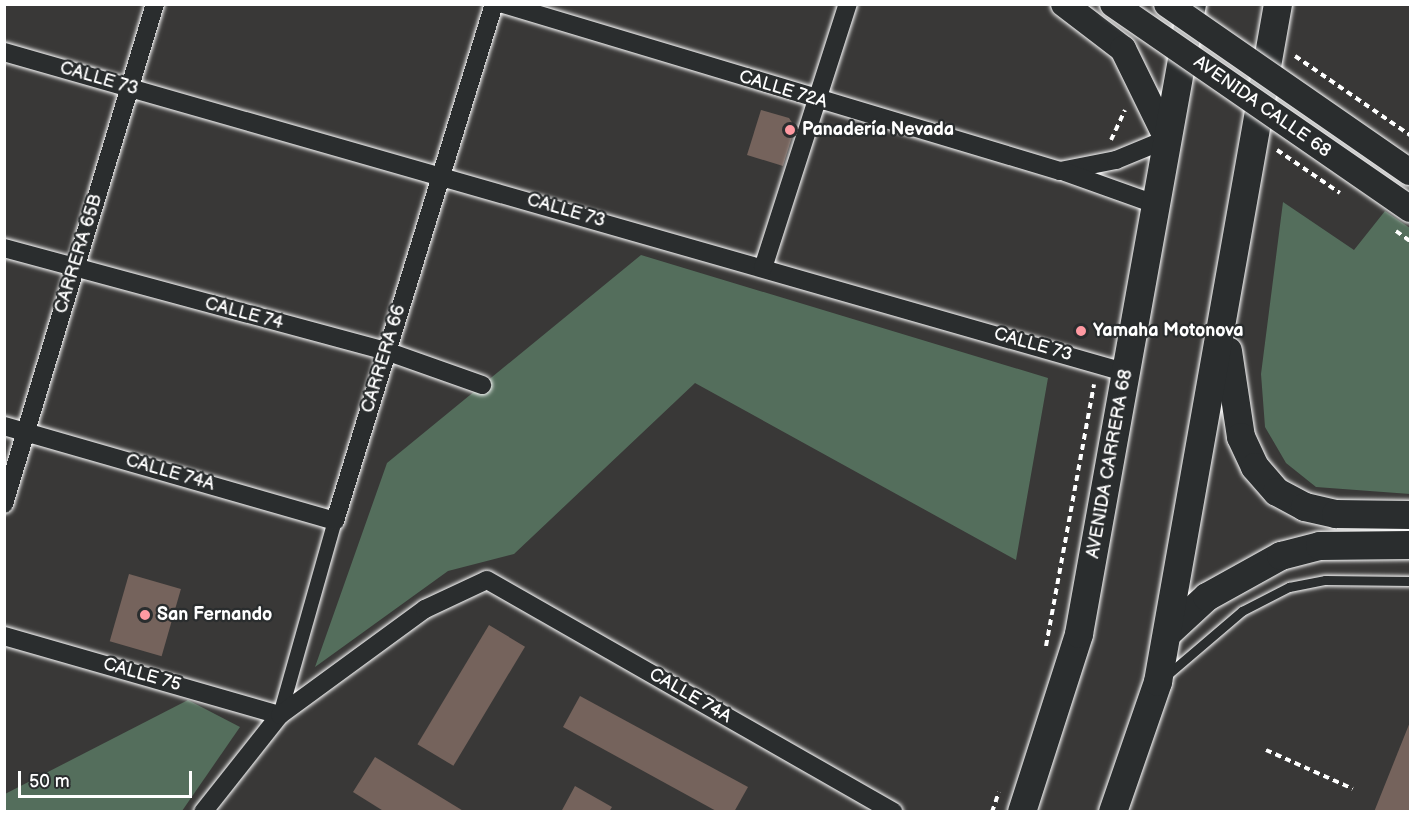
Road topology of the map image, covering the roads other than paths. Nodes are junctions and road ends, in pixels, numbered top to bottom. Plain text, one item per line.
1 (155, 4) edge
2 (494, 4) edge
3 (503, 4) edge
4 (848, 4) edge
5 (1064, 4) edge
6 (1113, 4) edge
7 (1167, 4) edge
8 (1192, 4) edge
9 (1278, 4) edge
10 (4, 52) edge
11 (130, 87) junction
12 (817, 100) junction
13 (1167, 139) junction
14 (1060, 171) junction
15 (1410, 172) edge
16 (441, 175) junction
17 (1155, 204) junction
18 (1410, 209) edge
19 (4, 248) edge
20 (763, 268) junction
21 (75, 269) junction
22 (1225, 320) junction
23 (386, 351) junction
24 (1127, 373) junction
25 (482, 385) dead end
26 (4, 426) edge
27 (26, 432) junction
28 (4, 504) edge
29 (1410, 515) edge
30 (334, 520) junction
31 (1410, 545) edge
32 (487, 580) joint
33 (1410, 581) edge
34 (1168, 633) junction
35 (4, 636) edge
36 (1158, 682) junction
37 (280, 714) junction
38 (203, 812) edge
39 (893, 812) edge
40 (1022, 812) edge
41 (1113, 812) edge

1 - 11 street, CARRERA 65B
2 - 16 street, CARRERA 66
3 - 12 street, CALLE 72A
4 - 12 street
5 - 13 main road
6 - 18 main road, AVENIDA CALLE 68, bridge
7 - 15 main road, AVENIDA CALLE 68, bridge
8 - 13 main road, AVENIDA CARRERA 68
9 - 22 main road
10 - 11 street, CALLE 73
11 - 16 street, CALLE 73
11 - 21 street, CARRERA 65B
12 - 14 street, CALLE 72A
12 - 20 street
13 - 14 street, CALLE 72A
13 - 17 main road, AVENIDA CARRERA 68
14 - 17 street
16 - 20 street, CALLE 73
16 - 23 street, CARRERA 66
17 - 24 main road, AVENIDA CARRERA 68
19 - 21 street, CALLE 74
20 - 24 street, CALLE 73
21 - 23 street, CALLE 74
21 - 27 street, CARRERA 65B
22 - 29 main road
22 - 34 main road
23 - 25 street, CALLE 74
23 - 30 street, CARRERA 66
24 - 40 main road, AVENIDA CARRERA 68
26 - 27 street, CALLE 74A
27 - 28 street, CARRERA 65B
27 - 30 street, CALLE 74A
30 - 37 street, CARRERA 66
31 - 34 main road
32 - 37 street, CARRERA 66
32 - 39 street, CALLE 74A
33 - 36 lane
34 - 36 main road
35 - 37 street, CALLE 75
36 - 41 main road
37 - 38 street, CARRERA 66

